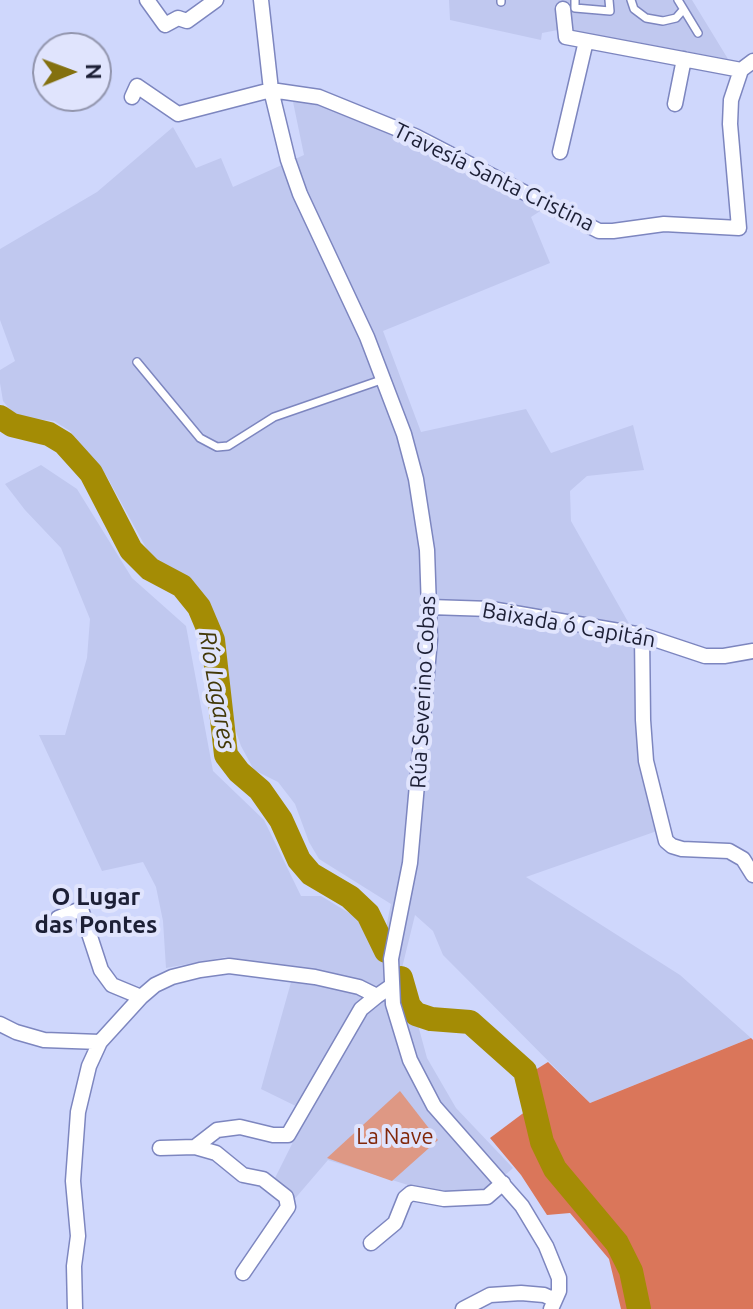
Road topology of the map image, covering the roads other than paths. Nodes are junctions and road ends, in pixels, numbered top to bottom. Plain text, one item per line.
1 (147, 0) edge
2 (216, 0) edge
3 (261, 0) edge
4 (609, 0) edge
5 (631, 0) edge
6 (678, 0) edge
7 (569, 4) edge
8 (683, 10) junction
9 (698, 33) dead end
10 (586, 41) junction
11 (684, 59) junction
12 (747, 66) edge
13 (271, 90) junction
14 (132, 97) dead end
15 (675, 104) dead end
16 (560, 152) dead end
17 (137, 362) dead end
18 (384, 379) junction
19 (430, 607) junction
20 (642, 635) junction
21 (753, 651) edge
22 (753, 871) edge
23 (58, 918) dead end
24 (390, 987) junction
25 (377, 996) junction
26 (141, 997) junction
27 (0, 1024) edge
28 (100, 1042) junction
29 (195, 1147) junction
30 (160, 1148) dead end
31 (503, 1183) junction
32 (371, 1243) dead end
33 (243, 1273) dead end
34 (553, 1304) edge
35 (75, 1309) edge
36 (463, 1309) edge

1 - 2 street
3 - 13 street, Rúa Severino Cobas
4 - 7 lane
5 - 8 lane
6 - 8 lane
7 - 10 street
8 - 9 lane
10 - 11 street
10 - 16 street
11 - 12 street
11 - 15 street
12 - 13 street, Travesía Santa Cristina
13 - 14 street
13 - 18 street, Rúa Severino Cobas
17 - 18 lane
18 - 19 street, Rúa Severino Cobas
19 - 20 street, Baixada ó Capitán
19 - 24 street, Rúa Severino Cobas
20 - 21 street, Baixada ó Capitán
20 - 22 street
23 - 26 street
24 - 25 street
24 - 31 street, Rúa Severino Cobas
25 - 26 street
25 - 29 street
26 - 28 street
27 - 28 street
28 - 35 street
29 - 30 street
29 - 33 street
31 - 32 street
31 - 34 street, Rúa Severino Cobas
34 - 36 street

